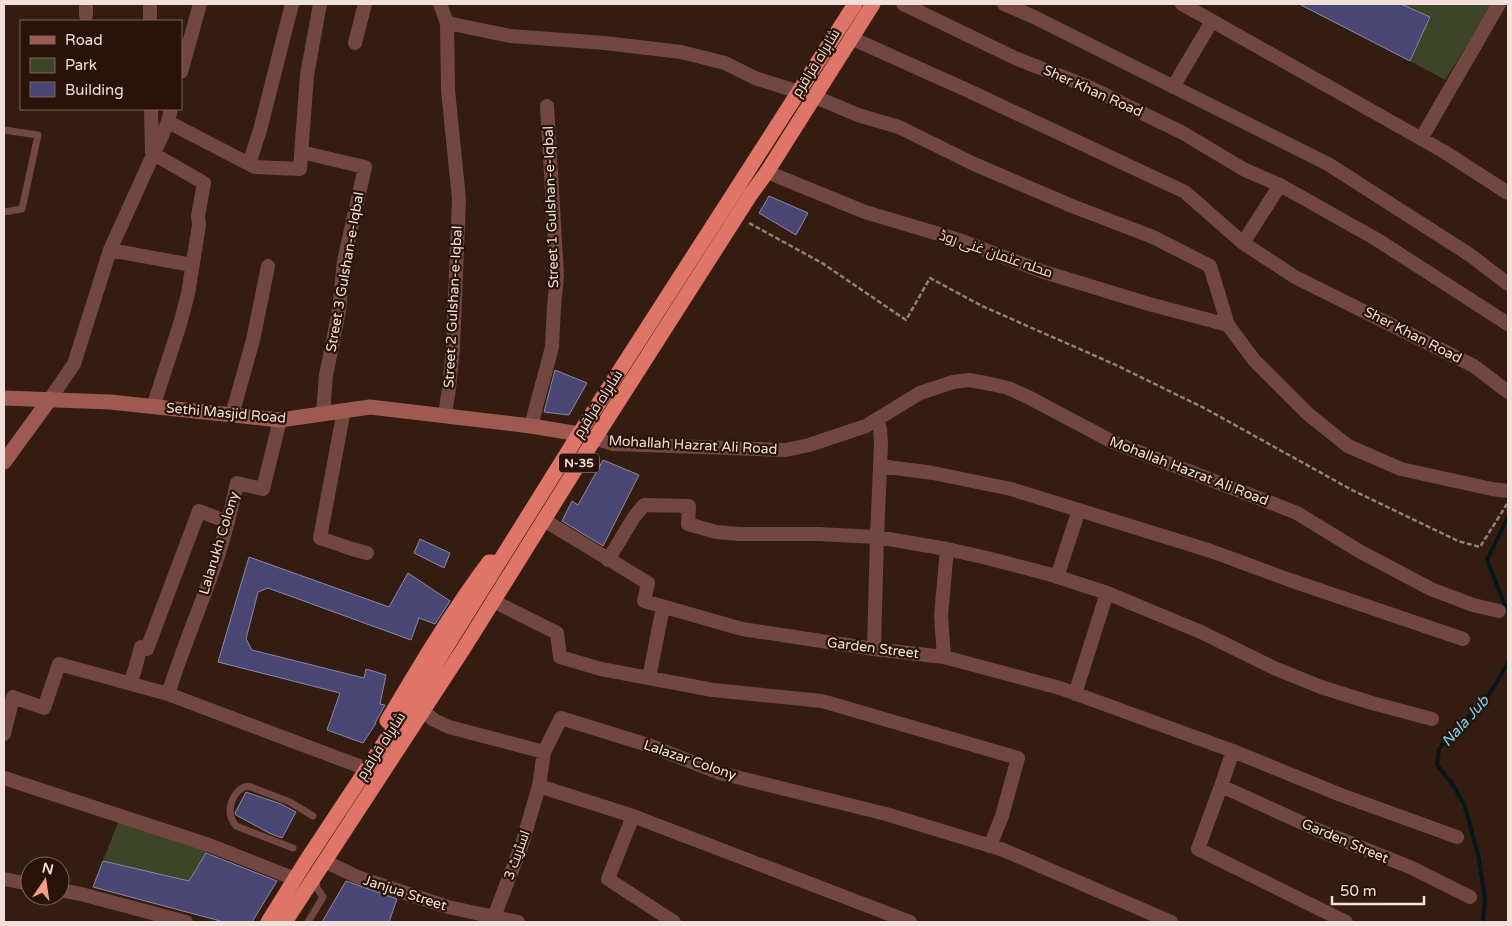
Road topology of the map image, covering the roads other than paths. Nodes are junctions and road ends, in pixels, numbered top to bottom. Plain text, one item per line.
1 (150, 4) edge
2 (200, 4) edge
3 (292, 4) edge
4 (320, 4) edge
5 (365, 4) edge
6 (440, 4) edge
7 (872, 4) edge
8 (903, 4) edge
9 (1004, 4) edge
10 (1182, 4) edge
11 (1500, 4) edge
12 (851, 5) edge
13 (150, 20) edge
14 (1212, 21) junction
15 (447, 23) junction
16 (851, 38) junction
17 (355, 43) dead end
18 (182, 68) edge
19 (1173, 87) junction
20 (798, 92) junction
21 (813, 96) junction
22 (547, 106) dead end
23 (151, 110) edge
24 (170, 115) edge
25 (4, 130) edge
26 (1421, 139) junction
27 (301, 152) junction
28 (152, 153) junction
29 (249, 164) junction
30 (767, 172) junction
31 (1280, 185) junction
32 (1508, 193) edge
33 (4, 212) edge
34 (1243, 243) junction
35 (110, 250) junction
36 (192, 265) junction
37 (268, 266) dead end
38 (1508, 284) edge
39 (1228, 324) junction
40 (1508, 324) edge
41 (1508, 392) edge
42 (4, 398) edge
43 (50, 399) junction
44 (153, 406) junction
45 (344, 410) junction
46 (323, 413) junction
47 (232, 415) junction
48 (444, 415) junction
49 (877, 419) junction
50 (280, 420) junction
51 (531, 426) junction
52 (579, 434) junction
53 (595, 438) junction
54 (4, 462) edge
55 (880, 466) junction
56 (1508, 491) edge
57 (1079, 510) junction
58 (544, 520) junction
59 (228, 522) junction
60 (877, 537) junction
61 (947, 548) junction
62 (367, 553) dead end
63 (502, 559) junction
64 (608, 560) junction
65 (1057, 577) junction
66 (1107, 593) junction
67 (493, 601) junction
68 (663, 607) junction
69 (1499, 611) dead end
70 (1463, 639) dead end
71 (874, 649) junction
72 (452, 652) junction
73 (944, 657) junction
74 (649, 678) junction
75 (131, 683) junction
76 (168, 694) junction
77 (1075, 694) junction
78 (423, 711) junction
79 (1432, 719) dead end
80 (4, 734) edge
81 (382, 747) junction
82 (1233, 751) junction
83 (544, 752) junction
84 (367, 769) junction
85 (4, 778) edge
86 (539, 786) junction
87 (1221, 786) junction
88 (313, 816) dead end
89 (633, 816) junction
90 (1456, 837) dead end
91 (990, 846) junction
92 (293, 848) dead end
93 (321, 866) junction
94 (4, 879) edge
95 (295, 879) junction
96 (20, 882) edge
97 (70, 893) edge
98 (1470, 897) dead end
99 (492, 919) edge
100 (186, 922) edge
101 (268, 922) edge
102 (285, 922) edge
103 (308, 922) edge
104 (518, 922) edge
105 (674, 922) edge
106 (910, 922) edge
107 (1171, 922) edge
108 (1346, 922) edge

1 - 13 street
2 - 18 street
3 - 29 street
4 - 27 street
5 - 17 street
6 - 15 street, Street 2 Gulshan-e-Iqbal
7 - 16 highway, شاہراہ قراقرم / N-35
8 - 31 street, Sher Khan Road
9 - 19 street
10 - 14 street
11 - 26 street
12 - 20 highway, شاہراہ قراقرم / N-35
14 - 19 street
14 - 26 street
15 - 20 street
15 - 48 street, Street 2 Gulshan-e-Iqbal
16 - 21 highway, شاہراہ قراقرم / N-35
16 - 34 street, Sher Khan Road
19 - 38 street
20 - 52 highway, شاہراہ قراقرم / N-35
21 - 30 highway, شاہراہ قراقرم / N-35
21 - 39 street
22 - 51 street, Street 1 Gulshan-e-Iqbal
23 - 28 street
24 - 28 street
24 - 29 street
25 - 33 lane
26 - 32 street
27 - 29 street
27 - 46 street, Street 3 Gulshan-e-Iqbal
28 - 35 street
28 - 36 street
30 - 39 street, محلہ عثمان غنی روڈ
30 - 53 highway, شاہراہ قراقرم / N-35
31 - 34 street
31 - 40 street, Sher Khan Road
34 - 41 street, Sher Khan Road
35 - 36 street
35 - 43 street
36 - 44 street
37 - 47 street
39 - 56 street
42 - 43 street, Sethi Masjid Road
43 - 44 street, Sethi Masjid Road
43 - 54 street
44 - 47 street, Sethi Masjid Road
45 - 46 street, Sethi Masjid Road
45 - 48 street, Sethi Masjid Road
45 - 62 street
46 - 50 street, Sethi Masjid Road
47 - 50 street, Sethi Masjid Road
48 - 51 street, Sethi Masjid Road
49 - 53 street, Mohallah Hazrat Ali Road
49 - 55 street
49 - 69 street, Mohallah Hazrat Ali Road
50 - 59 street, Lalarukh Colony
51 - 52 street, Sethi Masjid Road
52 - 63 highway, شاہراہ قراقرم / N-35
53 - 58 highway, شاہراہ قراقرم / N-35
55 - 57 street
55 - 60 street
57 - 65 street
57 - 70 street
58 - 64 street, Garden Street
58 - 67 highway, شاہراہ قراقرم / N-35
59 - 75 street
59 - 76 street, Lalarukh Colony
60 - 61 street
60 - 64 street
60 - 71 street
61 - 65 street
61 - 73 street
63 - 72 highway, شاہراہ قراقرم / N-35
63 - 81 highway
64 - 68 street, Garden Street
65 - 66 street
66 - 77 street
66 - 79 street
67 - 72 highway, شاہراہ قراقرم / N-35
67 - 74 street
68 - 71 street, Garden Street
68 - 74 street
71 - 73 street, Garden Street
72 - 78 highway, شاہراہ قراقرم / N-35
72 - 81 highway, شاہراہ قراقرم / N-35
73 - 77 street, Garden Street
74 - 91 street
75 - 76 street
75 - 80 street
76 - 84 street
77 - 82 street, Garden Street
78 - 83 street
78 - 93 highway, شاہراہ قراقرم / N-35
81 - 84 highway, شاہراہ قراقرم / N-35
82 - 87 street
82 - 90 street, Garden Street
83 - 86 street, Lalazar Colony
83 - 91 street, Lalazar Colony
84 - 95 highway, شاہراہ قراقرم / N-35
85 - 95 street
86 - 89 street
86 - 99 street, اسٹریٹ 3
87 - 98 street, Garden Street
87 - 108 street
88 - 92 lane
89 - 105 street
89 - 106 street
91 - 107 street
93 - 99 street, Janjua Street
93 - 102 highway, شاہراہ قراقرم / N-35
93 - 103 lane
94 - 96 street
95 - 101 highway, شاہراہ قراقرم / N-35
97 - 100 street
99 - 104 street, Janjua Street

